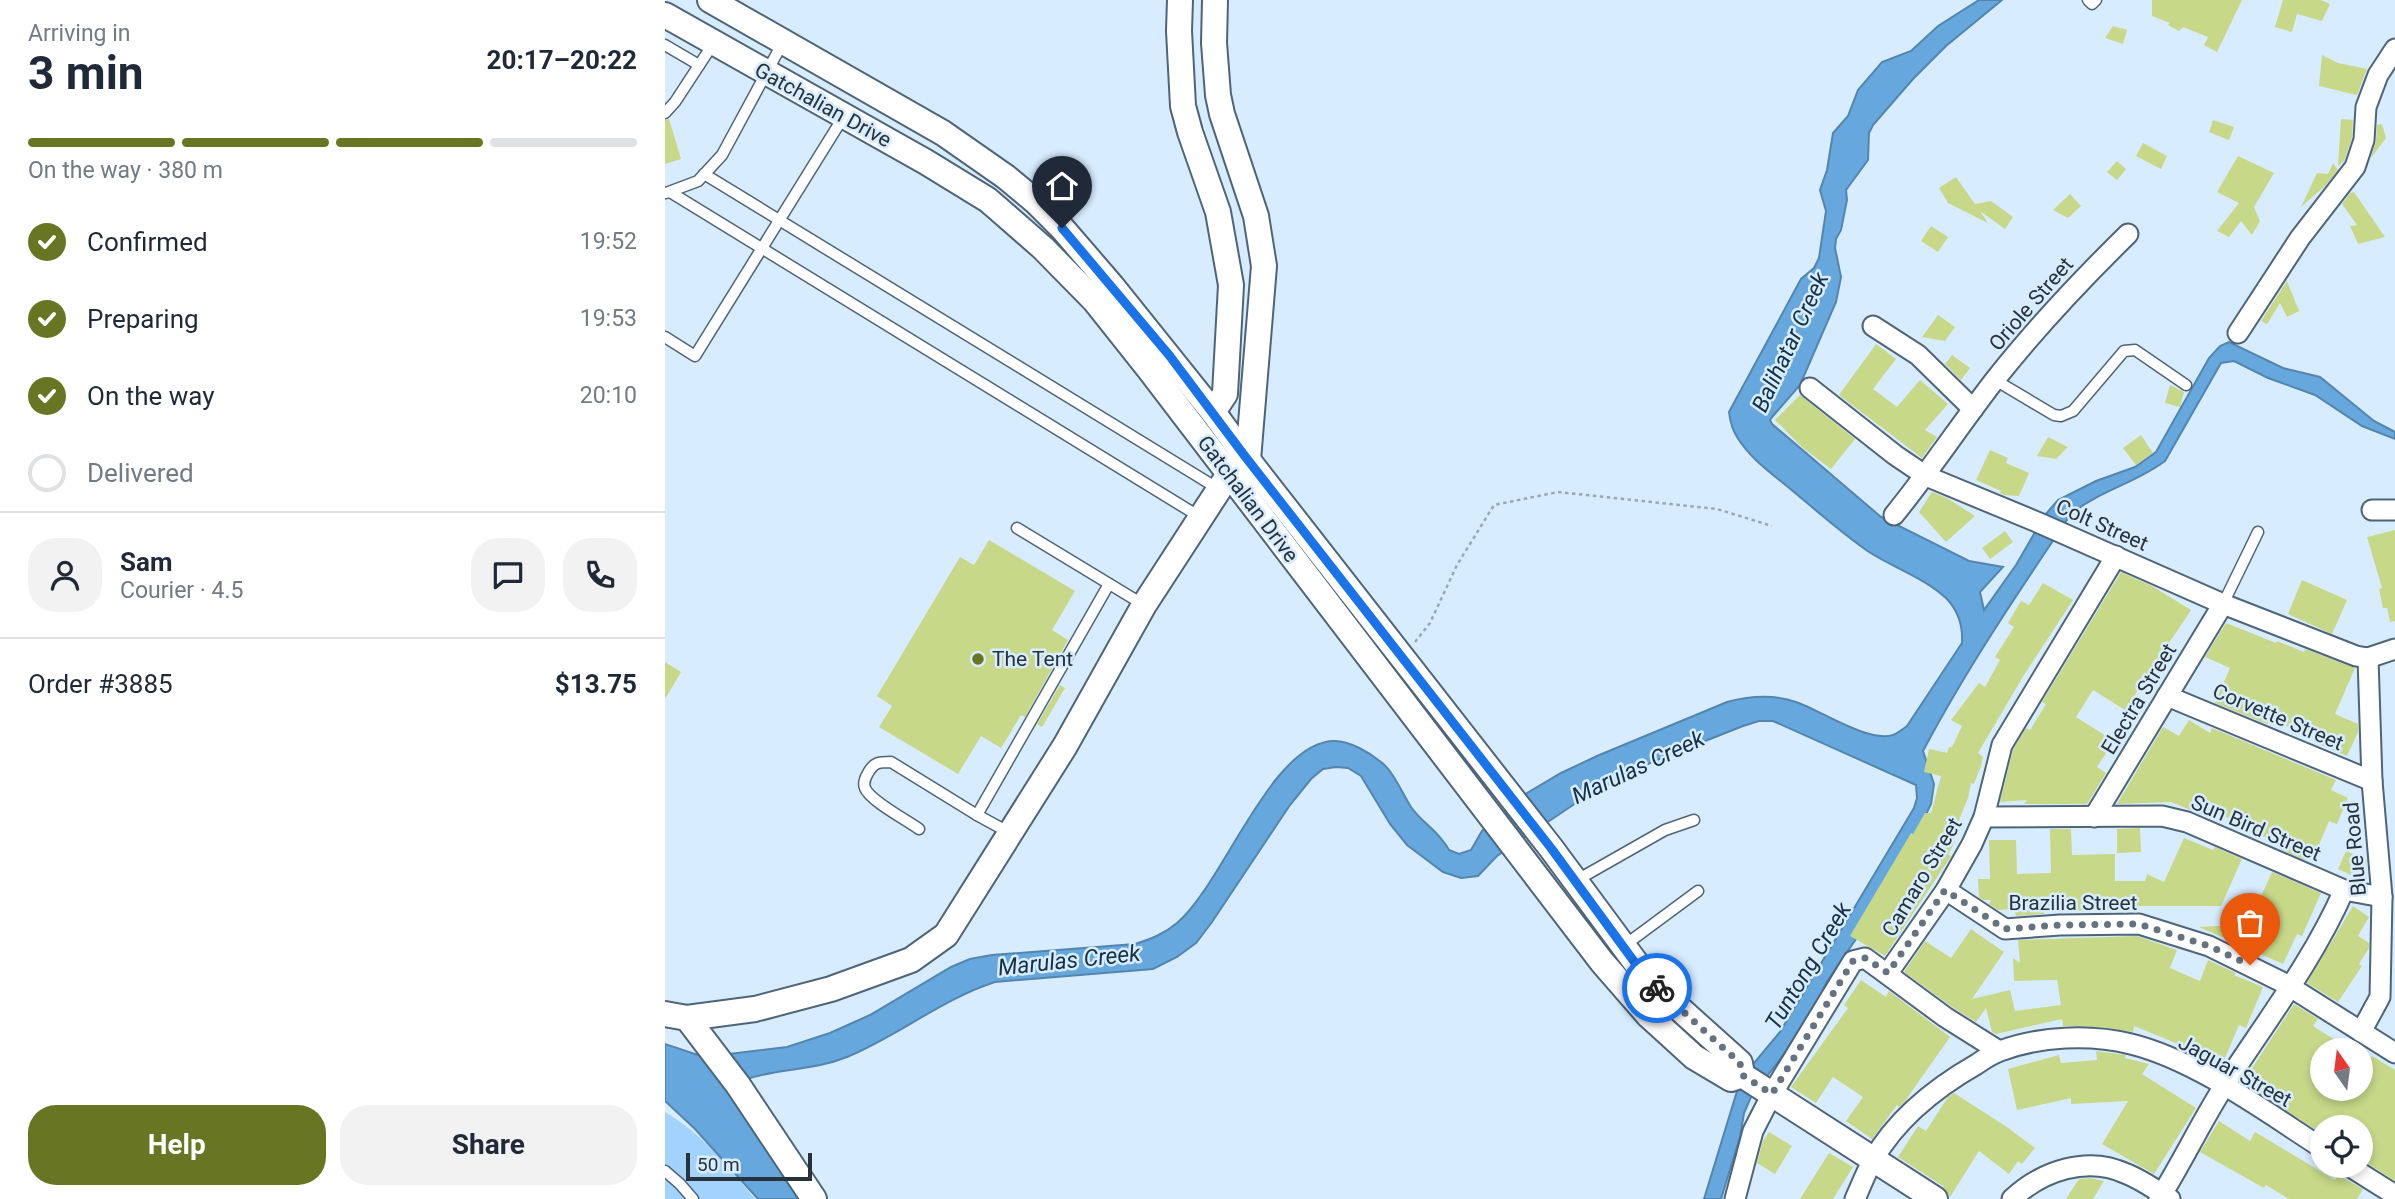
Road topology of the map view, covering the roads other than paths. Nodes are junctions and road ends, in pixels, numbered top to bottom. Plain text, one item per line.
1 (710, 0) edge
2 (1180, 0) edge
3 (1216, 0) edge
4 (2088, 0) edge
5 (2096, 0) edge
6 (665, 15) edge
7 (783, 41) junction
8 (714, 43) junction
9 (665, 45) edge
10 (2395, 49) edge
11 (699, 65) junction
12 (767, 74) junction
13 (665, 96) edge
14 (675, 102) junction
15 (665, 113) edge
16 (844, 116) junction
17 (918, 118) junction
18 (902, 149) junction
19 (704, 174) junction
20 (667, 192) edge
21 (779, 220) junction
22 (2128, 234) dead end
23 (762, 248) junction
24 (1873, 326) dead end
25 (2238, 333) dead end
26 (665, 337) edge
27 (1995, 380) junction
28 (2186, 385) dead end
29 (1810, 388) dead end
30 (1973, 409) junction
31 (1213, 412) junction
32 (1232, 474) junction
33 (1926, 476) junction
34 (2372, 510) dead end
35 (2395, 510) edge
36 (1894, 515) dead end
37 (1201, 518) junction
38 (1017, 528) dead end
39 (2257, 532) dead end
40 (2116, 556) junction
41 (1109, 584) junction
42 (2223, 604) junction
43 (1144, 605) junction
44 (2395, 649) edge
45 (2368, 658) junction
46 (2167, 696) junction
47 (2372, 781) junction
48 (977, 815) junction
49 (1984, 817) junction
50 (2094, 817) junction
51 (1695, 820) dead end
52 (919, 828) dead end
53 (1010, 833) junction
54 (1574, 881) junction
55 (1945, 890) junction
56 (2344, 890) junction
57 (1697, 891) dead end
58 (2382, 897) junction
59 (1623, 947) junction
60 (1888, 973) junction
61 (2287, 985) junction
62 (676, 1016) edge
63 (2361, 1032) junction
64 (1711, 1038) junction
65 (1999, 1051) junction
66 (2395, 1053) edge
67 (1694, 1057) junction
68 (1755, 1084) junction
69 (2224, 1086) junction
70 (2310, 1140) edge
71 (1873, 1160) junction
72 (665, 1171) edge
73 (2368, 1178) edge
74 (2395, 1195) edge
75 (2163, 1197) edge
76 (693, 1199) edge
77 (814, 1199) edge
78 (1735, 1199) edge
79 (1855, 1199) edge
80 (1935, 1199) edge
81 (2012, 1199) edge

1 - 7 street, Gatchalian Drive
2 - 31 street
3 - 32 street
4 - 5 lane
6 - 8 street, Gatchalian Drive
7 - 12 lane
7 - 17 street, Gatchalian Drive
8 - 11 lane
8 - 12 street, Gatchalian Drive
9 - 11 lane
10 - 25 street
11 - 14 lane
12 - 16 street, Gatchalian Drive
12 - 19 lane
13 - 14 lane
14 - 15 lane
16 - 18 street, Gatchalian Drive
16 - 21 lane
17 - 18 street
17 - 31 street, Gatchalian Drive
18 - 32 street, Gatchalian Drive
19 - 20 lane
19 - 21 lane
20 - 23 lane
21 - 23 lane
21 - 32 lane
22 - 27 street, Oriole Street
23 - 26 lane
23 - 37 lane
24 - 30 street
27 - 28 lane
27 - 30 street, Oriole Street
29 - 33 street, Colt Street
30 - 33 street, Oriole Street
31 - 32 street, Gatchalian Drive
32 - 37 street
32 - 54 street, Gatchalian Drive
32 - 67 street, Gatchalian Drive
33 - 36 street, Oriole Street
33 - 40 street, Colt Street
34 - 35 street
37 - 43 street
38 - 41 lane
39 - 42 lane
40 - 42 street, Colt Street
40 - 49 street, Camaro Street
41 - 43 lane
41 - 48 lane
42 - 45 street, Colt Street
42 - 46 street, Electra Street
43 - 53 street
44 - 45 street
45 - 47 street, Blue Road
46 - 47 street, Corvette Street
46 - 50 street, Electra Street
47 - 58 street, Blue Road
48 - 52 lane
48 - 53 lane
49 - 50 street, Sun Bird Street
49 - 55 street, Camaro Street
50 - 56 street, Sun Bird Street
51 - 54 lane
53 - 62 street
54 - 59 street, Gatchalian Drive
55 - 60 street, Camaro Street
55 - 61 street, Brazilia Street
56 - 58 street, Sun Bird Street
56 - 61 street
57 - 59 lane
58 - 63 street, Blue Road
59 - 64 street, Gatchalian Drive
60 - 65 street
60 - 68 street
61 - 63 street, Brazilia Street
61 - 69 street
62 - 77 street
63 - 66 street, Brazilia Street
64 - 67 street
64 - 68 street, Gatchalian Drive
65 - 69 street, Jaguar Street
65 - 71 street, Jaguar Street
67 - 68 street, Gatchalian Drive
68 - 71 street
68 - 78 street
69 - 70 street, Jaguar Street
69 - 75 street
71 - 79 street, Jaguar Street
71 - 80 street
72 - 76 lane
73 - 74 street
75 - 81 street

